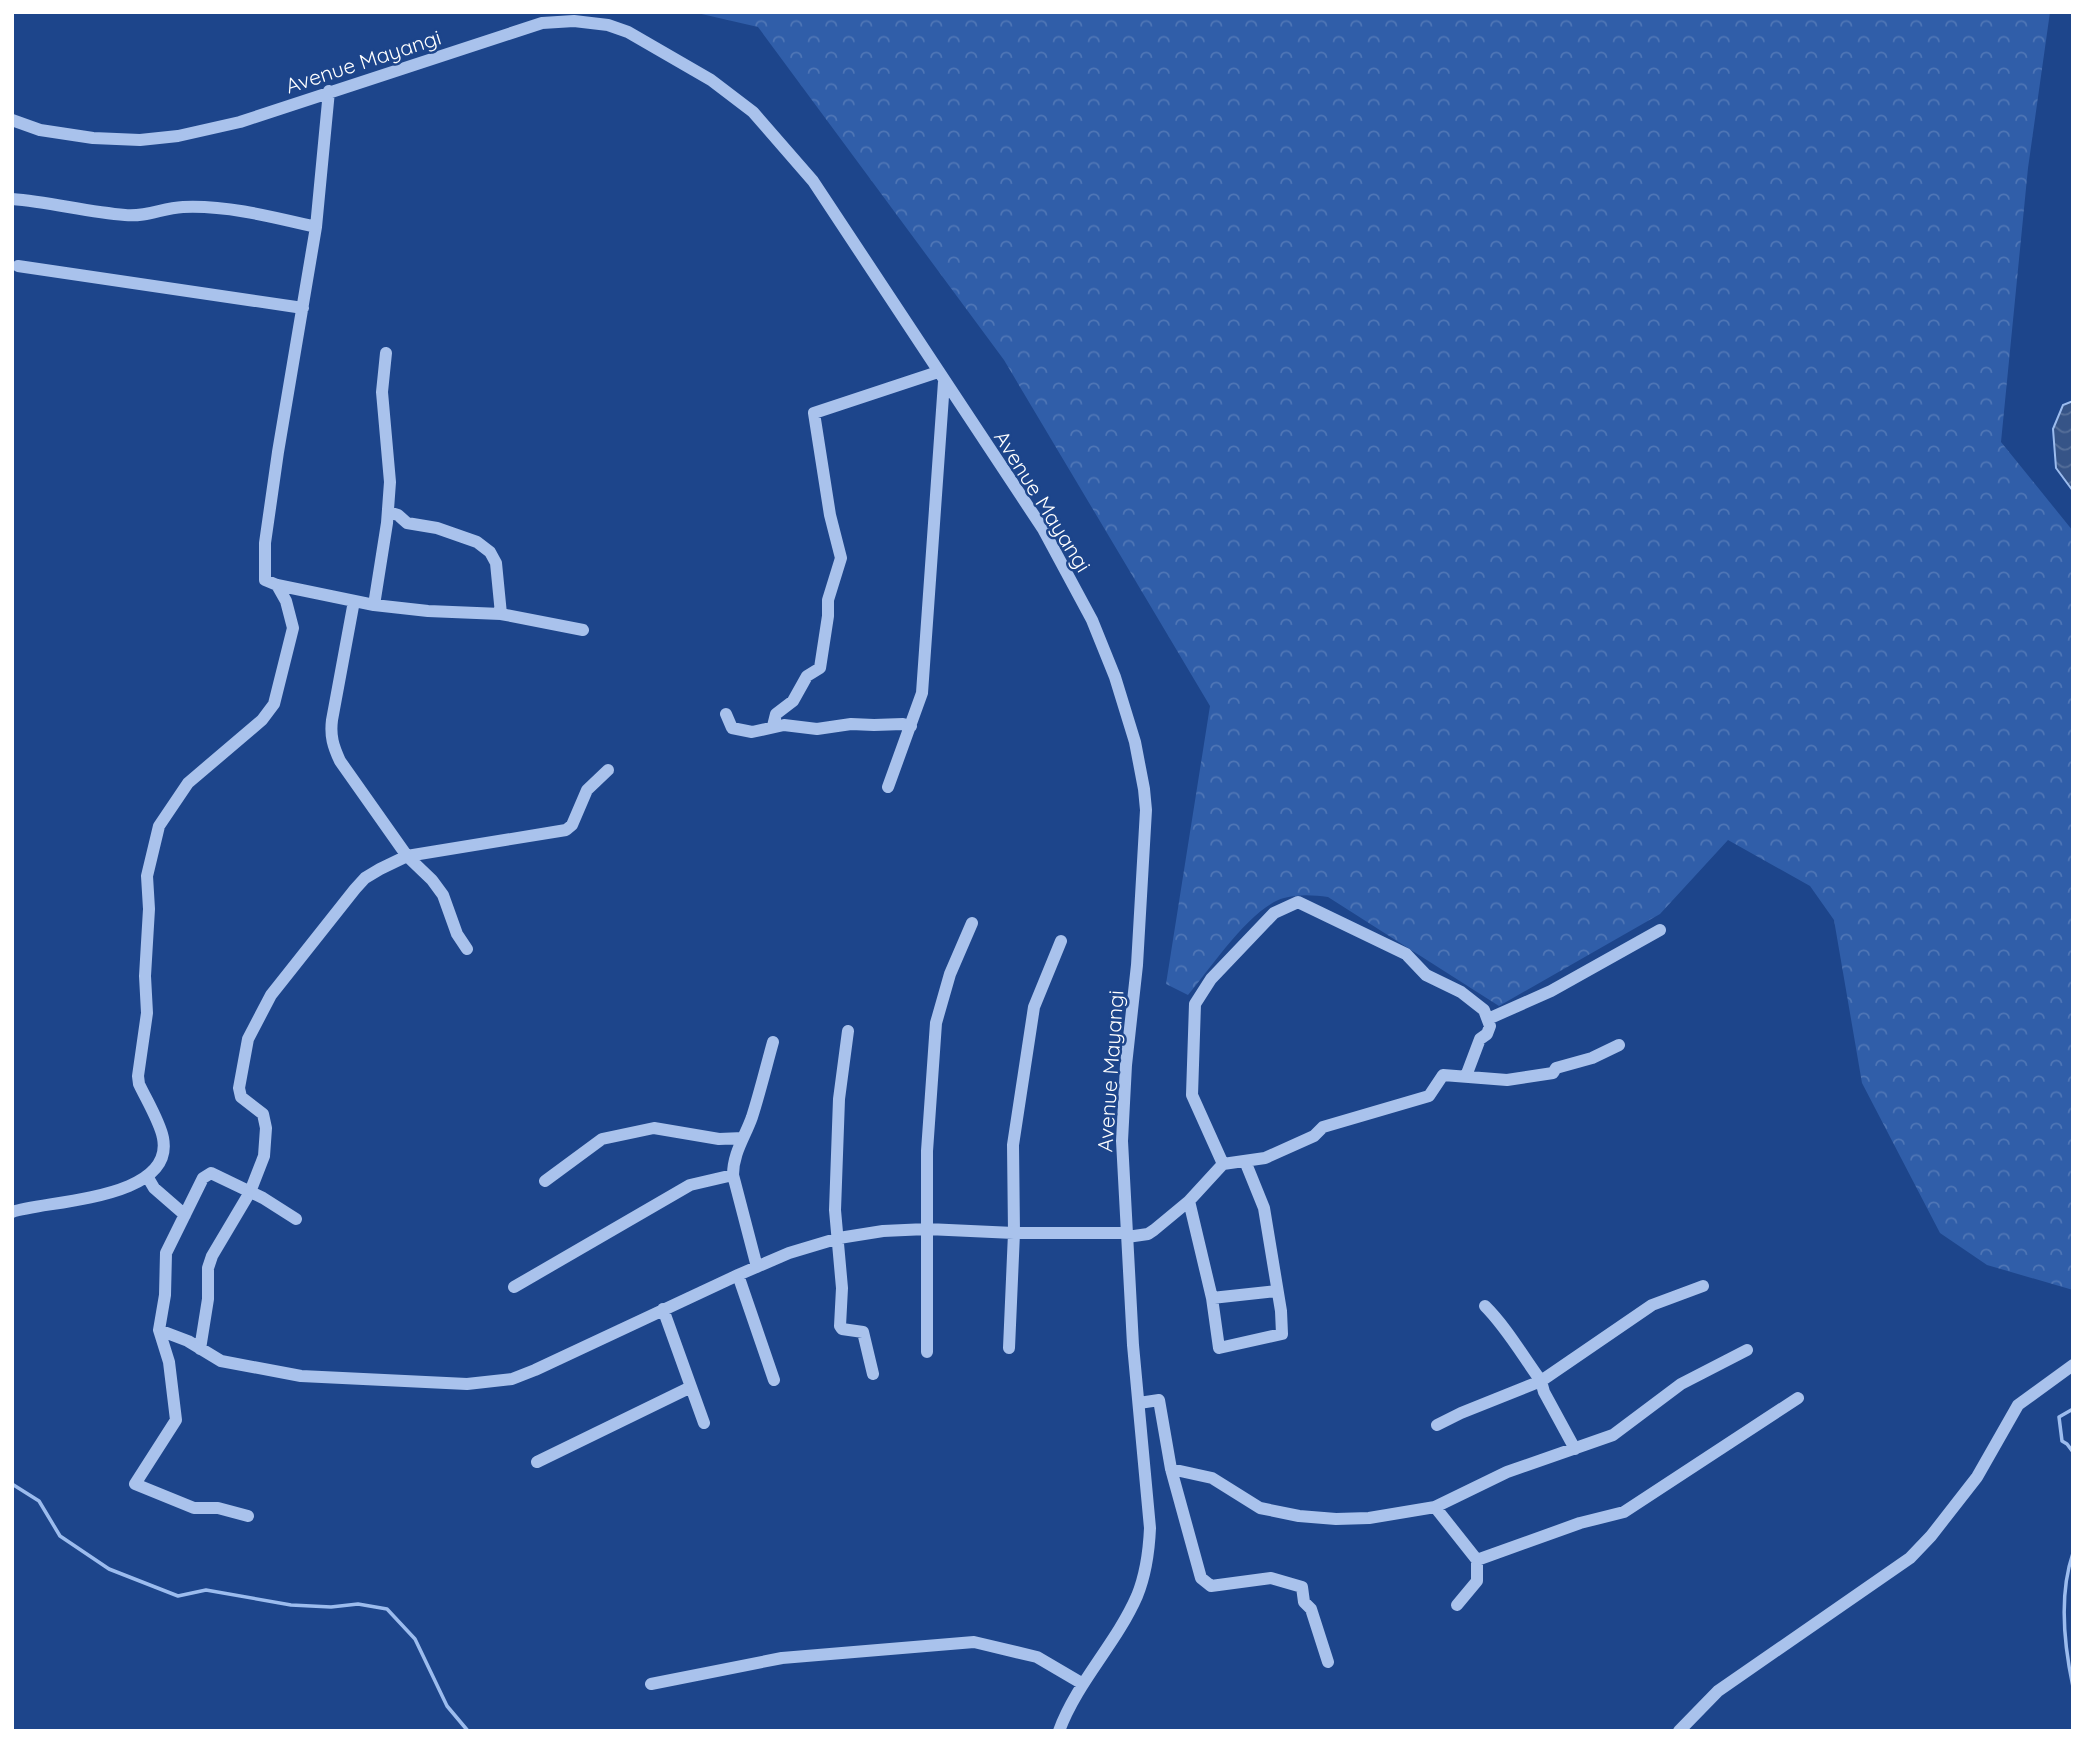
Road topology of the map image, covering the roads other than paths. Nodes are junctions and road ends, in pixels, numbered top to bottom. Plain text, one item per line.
1 (329, 91) junction
2 (12, 120) edge
3 (12, 200) edge
4 (316, 227) junction
5 (18, 267) dead end
6 (303, 308) junction
7 (386, 353) dead end
8 (941, 377) junction
9 (388, 512) junction
10 (277, 586) junction
11 (354, 601) junction
12 (374, 605) junction
13 (501, 614) junction
14 (583, 630) dead end
15 (726, 714) dead end
16 (773, 726) junction
17 (911, 726) junction
18 (608, 770) dead end
19 (888, 787) dead end
20 (407, 856) junction
21 (972, 923) dead end
22 (1660, 930) dead end
23 (1061, 941) dead end
24 (467, 949) dead end
25 (1488, 1019) junction
26 (848, 1031) dead end
27 (772, 1042) dead end
28 (1619, 1045) dead end
29 (1466, 1076) junction
30 (743, 1138) junction
31 (1245, 1161) junction
32 (1223, 1164) junction
33 (733, 1175) junction
34 (147, 1176) junction
35 (545, 1181) dead end
36 (250, 1192) junction
37 (1189, 1201) junction
38 (12, 1212) edge
39 (185, 1214) junction
40 (296, 1219) dead end
41 (927, 1229) junction
42 (1014, 1233) junction
43 (1127, 1235) junction
44 (839, 1238) junction
45 (757, 1267) junction
46 (738, 1275) junction
47 (1703, 1286) dead end
48 (514, 1287) dead end
49 (1277, 1291) junction
50 (1212, 1298) junction
51 (1485, 1306) dead end
52 (663, 1309) junction
53 (159, 1330) junction
54 (1009, 1348) dead end
55 (200, 1349) junction
56 (1747, 1350) dead end
57 (927, 1352) dead end
58 (2073, 1365) edge
59 (873, 1374) dead end
60 (774, 1380) dead end
61 (1541, 1381) junction
62 (691, 1387) junction
63 (1798, 1398) dead end
64 (1139, 1403) junction
65 (704, 1423) dead end
66 (1437, 1425) dead end
67 (1574, 1449) junction
68 (537, 1462) dead end
69 (1171, 1469) junction
70 (1435, 1507) junction
71 (248, 1516) dead end
72 (1477, 1560) junction
73 (1457, 1605) dead end
74 (1328, 1662) dead end
75 (651, 1684) dead end
76 (1083, 1684) junction
77 (1059, 1731) edge
78 (1679, 1731) edge

1 - 2 street, Avenue Mayangi
1 - 4 street
1 - 8 street, Avenue Mayangi
3 - 4 street
4 - 6 street
5 - 6 street
6 - 10 street
7 - 9 street
8 - 16 street
8 - 17 street
8 - 43 street, Avenue Mayangi
9 - 12 street
9 - 13 street
10 - 11 street
10 - 34 street
11 - 12 street
11 - 20 street
12 - 13 street
13 - 14 street
15 - 16 street
16 - 17 street
17 - 19 street
18 - 20 street
20 - 24 street
20 - 36 street
21 - 41 street
22 - 25 street
23 - 42 street
25 - 29 street
25 - 32 street
26 - 44 street
27 - 30 street
28 - 29 street
29 - 31 street
30 - 33 street
30 - 35 street
31 - 32 street
31 - 49 street
32 - 37 street
33 - 45 street
33 - 48 street
34 - 38 street
34 - 39 street
36 - 39 street
36 - 40 street
36 - 55 street
37 - 43 street
37 - 50 street
39 - 53 street
41 - 42 street
41 - 44 street
41 - 57 street
42 - 43 street
42 - 54 street
43 - 64 street, Avenue Mayangi
44 - 45 street
44 - 59 street
45 - 46 street
46 - 52 street
46 - 60 street
47 - 61 street
49 - 50 street
49 - 50 street
51 - 61 street
52 - 55 street
52 - 62 street
53 - 55 street
53 - 71 street
56 - 67 street
58 - 78 street
61 - 66 street
61 - 67 street
62 - 65 street
62 - 68 street
63 - 72 street
64 - 69 street
64 - 76 street, Avenue Mayangi
67 - 70 street
69 - 70 street
69 - 74 street
70 - 72 street
72 - 73 street
75 - 76 street
76 - 77 street, Avenue Mayangi

